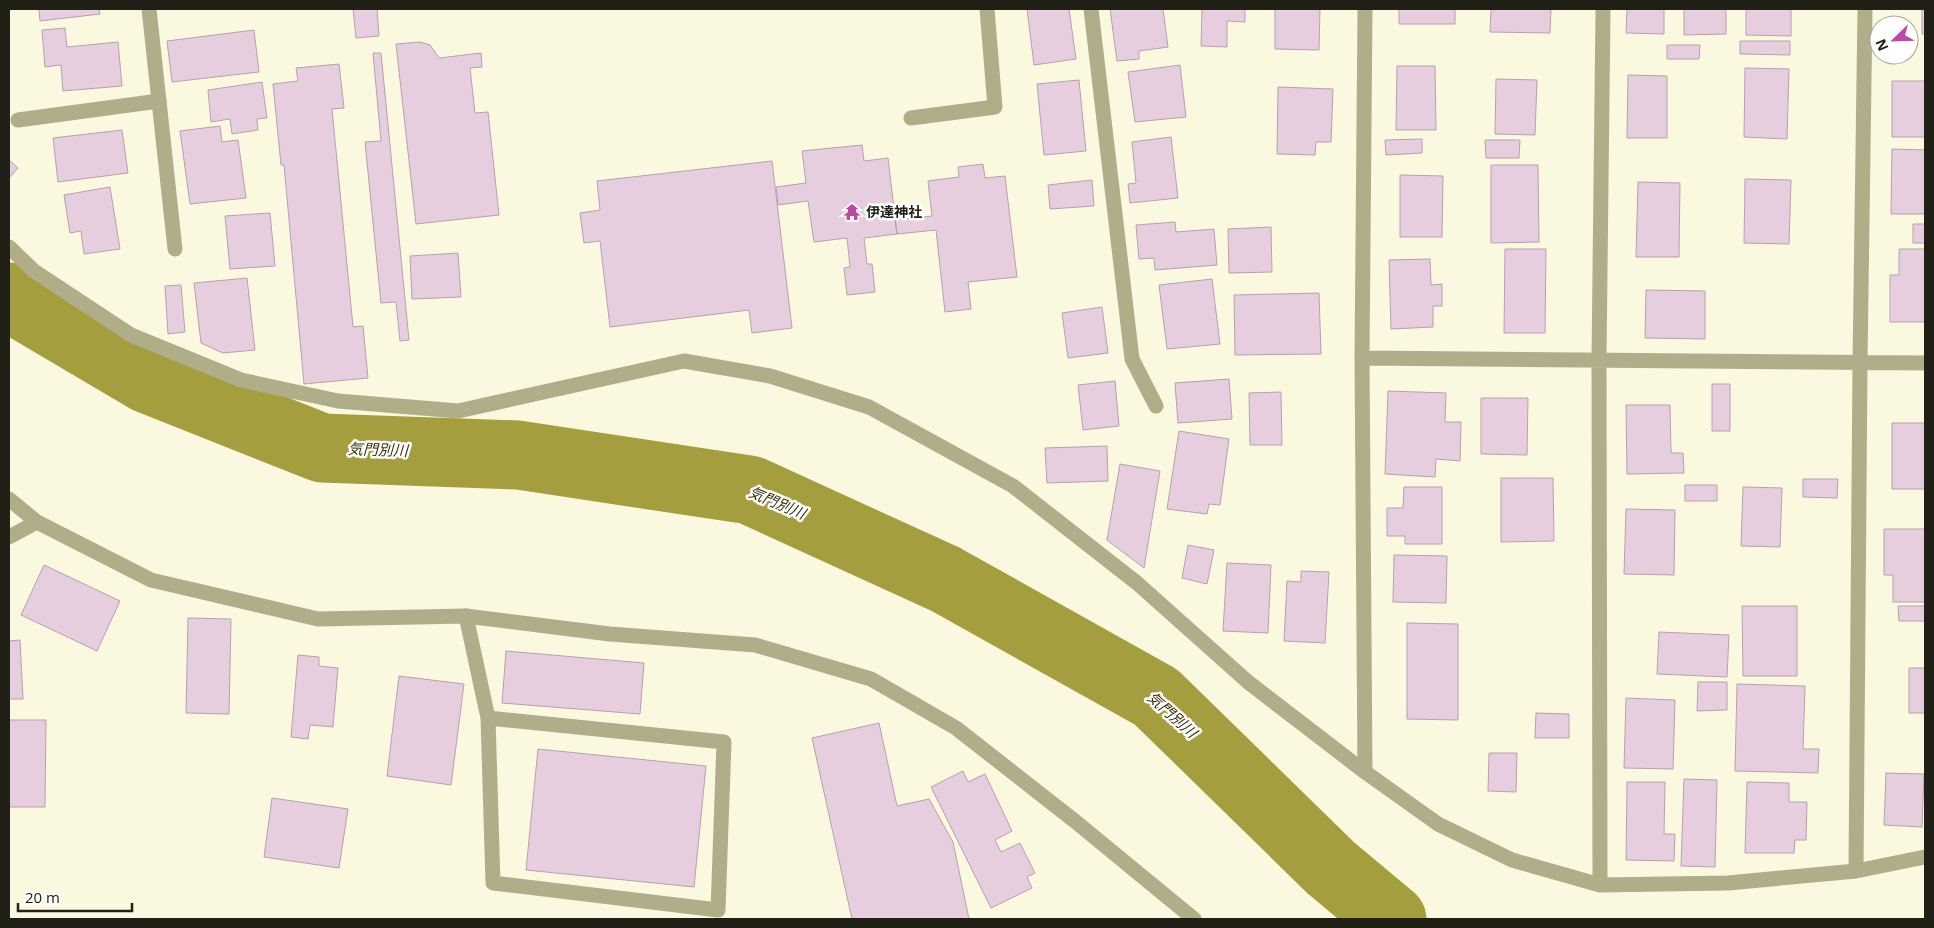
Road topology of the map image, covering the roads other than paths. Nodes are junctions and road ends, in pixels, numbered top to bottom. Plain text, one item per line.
1 (150, 9) edge
2 (986, 9) edge
3 (1091, 9) edge
4 (1365, 9) edge
5 (1603, 9) edge
6 (1865, 9) edge
7 (159, 101) junction
8 (911, 118) dead end
9 (18, 120) dead end
10 (9, 247) edge
11 (175, 249) dead end
12 (1362, 358) junction
13 (1599, 359) junction
14 (1860, 362) junction
15 (1925, 363) edge
16 (1156, 406) dead end
17 (9, 499) edge
18 (37, 522) junction
19 (9, 537) edge
20 (466, 616) junction
21 (488, 718) junction
22 (1365, 772) junction
23 (1925, 858) edge
24 (1856, 871) junction
25 (1600, 885) junction
26 (1194, 919) edge

1 - 7 street
2 - 8 street
3 - 16 street
4 - 12 street
5 - 13 street
6 - 14 street
7 - 9 street
7 - 11 street
10 - 22 street
12 - 13 street
12 - 22 street
13 - 14 street
13 - 25 street
14 - 15 street
14 - 24 street
17 - 18 street
18 - 19 street
18 - 20 street
20 - 21 street
20 - 26 street
21 - 21 street
22 - 25 street
23 - 24 street
24 - 25 street

